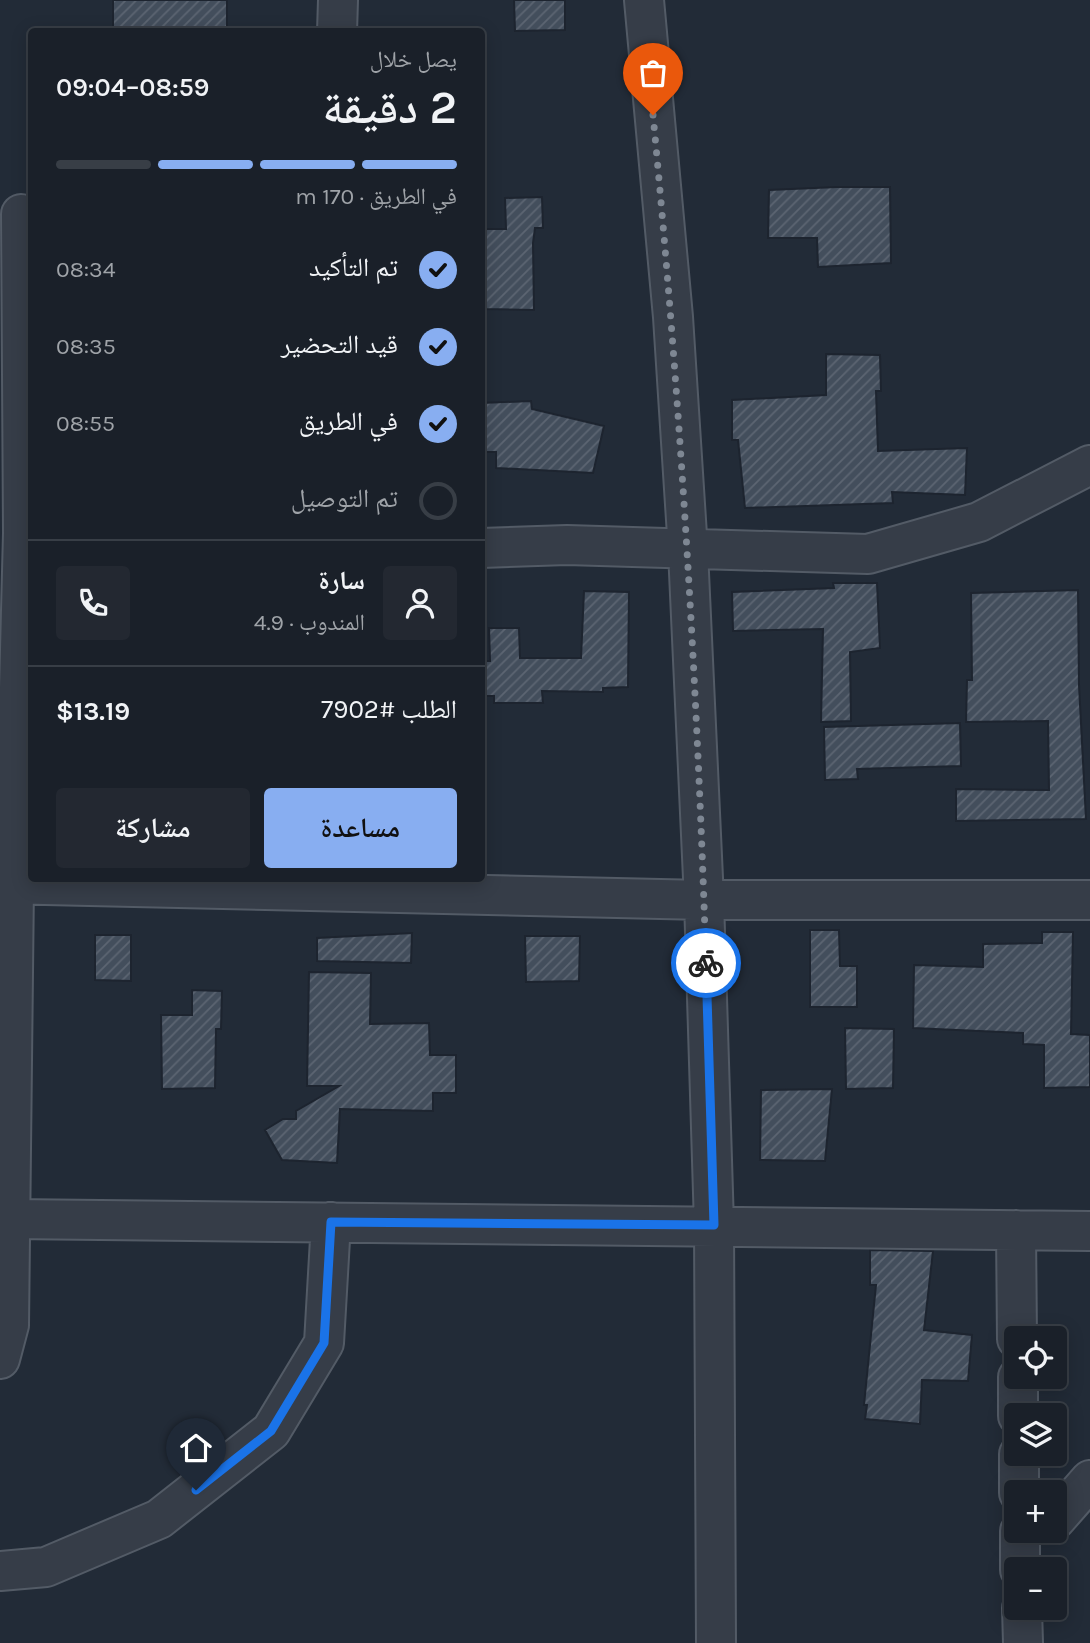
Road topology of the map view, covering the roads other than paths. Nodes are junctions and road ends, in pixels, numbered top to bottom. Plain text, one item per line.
1 (338, 0) edge
2 (644, 0) edge
3 (337, 28) edge
4 (17, 214) edge
5 (1090, 465) edge
6 (27, 533) edge
7 (485, 548) edge
8 (688, 551) junction
9 (7, 884) edge
10 (704, 900) junction
11 (1090, 900) edge
12 (12, 1219) junction
13 (331, 1222) junction
14 (714, 1225) junction
15 (1016, 1230) junction
16 (1090, 1231) edge
17 (1017, 1326) edge
18 (0, 1359) edge
19 (1090, 1480) edge
20 (1067, 1506) edge
21 (0, 1571) edge
22 (1022, 1620) edge
23 (716, 1643) edge
24 (1023, 1643) edge

1 - 3 street
2 - 8 street
4 - 6 street
5 - 8 street
6 - 9 street
7 - 8 street
8 - 10 street
9 - 10 street
9 - 12 street
10 - 11 street
10 - 14 street
12 - 13 street
12 - 18 street
13 - 14 street
13 - 21 street
14 - 15 street
14 - 23 street
15 - 16 street
15 - 17 street
19 - 20 street
22 - 24 street

